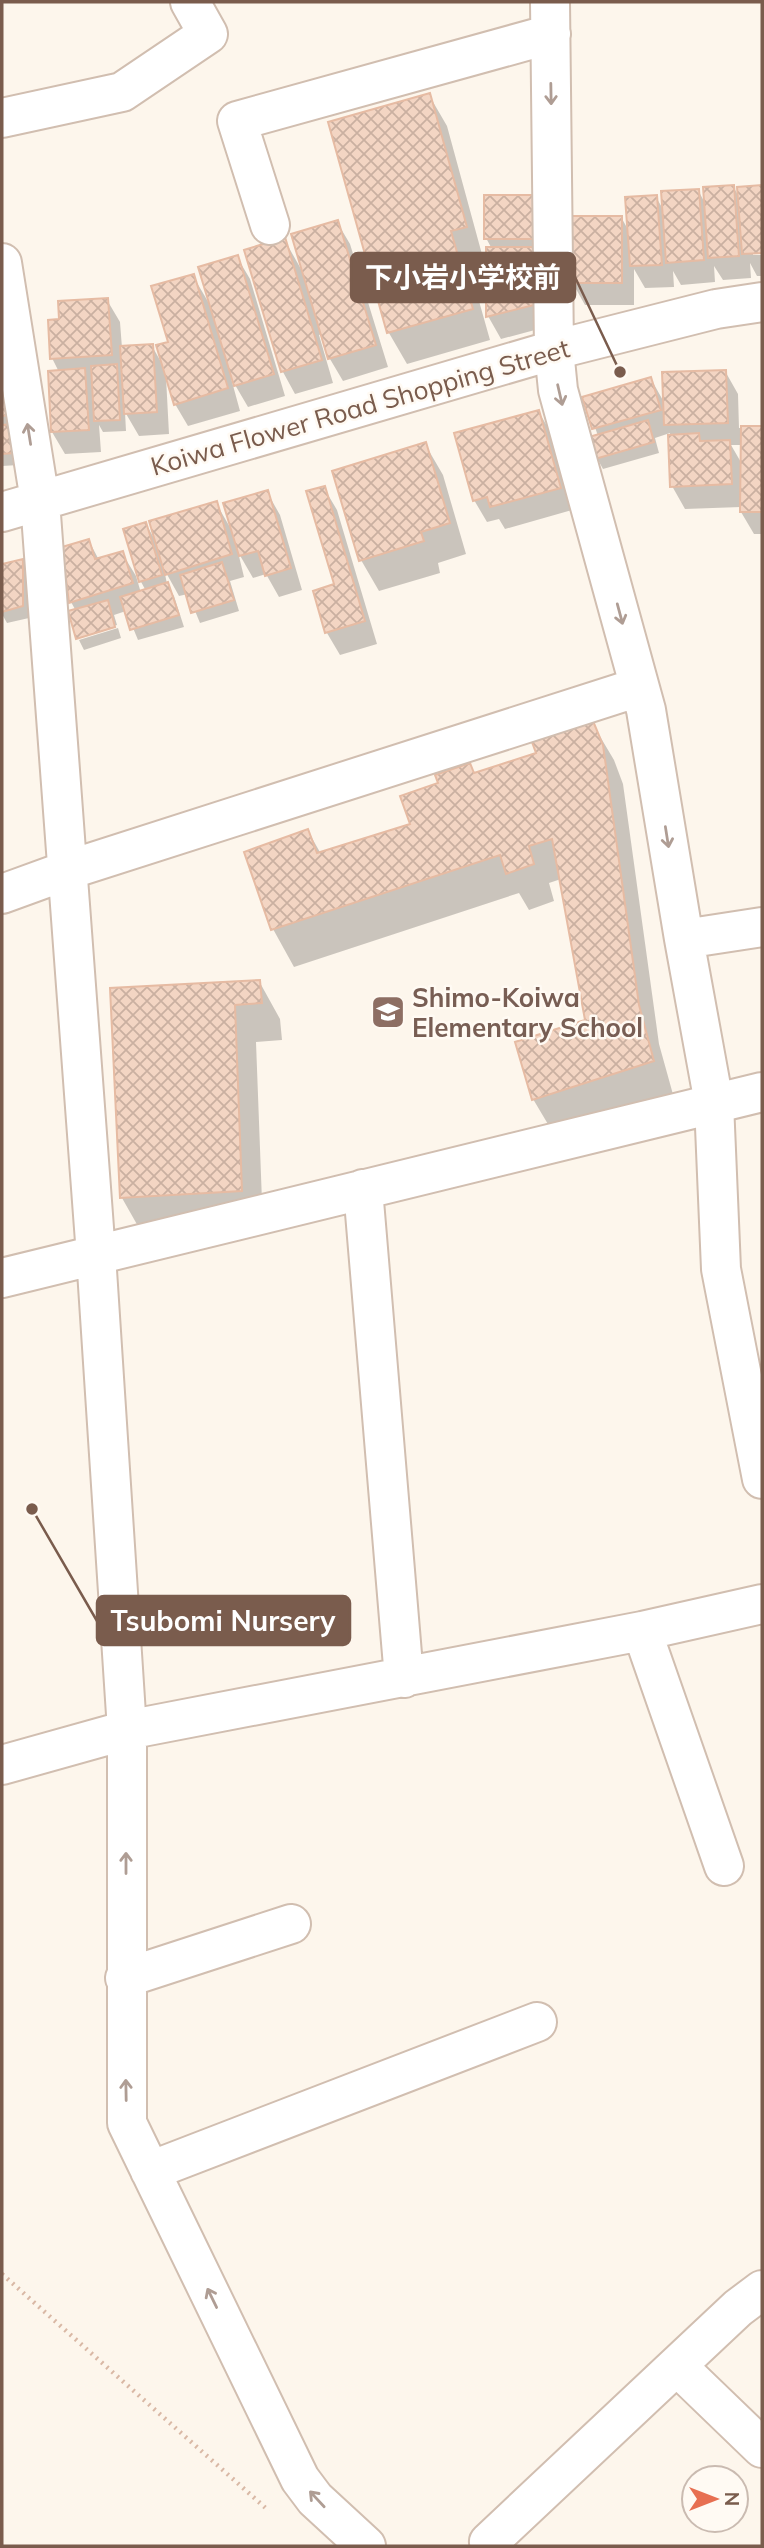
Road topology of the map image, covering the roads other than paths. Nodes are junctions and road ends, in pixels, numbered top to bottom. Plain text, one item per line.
1 (190, 2) edge
2 (550, 18) edge
3 (2, 118) edge
4 (270, 225) dead end
5 (2, 263) edge
6 (762, 302) edge
7 (554, 349) junction
8 (40, 501) junction
9 (2, 512) edge
10 (639, 687) junction
11 (68, 870) junction
12 (2, 894) edge
13 (762, 927) edge
14 (684, 939) junction
15 (762, 1092) edge
16 (714, 1102) junction
17 (363, 1189) junction
18 (96, 1255) junction
19 (2, 1278) edge
20 (748, 1327) edge
21 (762, 1479) edge
22 (762, 1604) edge
23 (642, 1631) junction
24 (404, 1678) junction
25 (127, 1730) junction
26 (2, 1765) edge
27 (724, 1866) dead end
28 (291, 1924) dead end
29 (125, 1978) junction
30 (537, 2022) dead end
31 (150, 2172) junction
32 (762, 2290) edge
33 (678, 2367) junction
34 (762, 2448) edge
35 (366, 2546) edge
36 (490, 2546) edge

1 - 3 street
2 - 4 street
2 -> 7 street
8 -> 5 street
6 - 7 street, Koiwa Flower Road Shopping Street
7 - 8 street, Koiwa Flower Road Shopping Street
7 -> 10 street
8 - 9 street, Koiwa Flower Road Shopping Street
8 - 11 street
10 - 11 street
10 -> 14 street
11 - 12 street
11 - 18 street
13 - 14 street
14 - 16 street
15 - 16 street
16 - 17 street
16 - 20 street
17 - 18 street
17 - 24 street
18 - 19 street
18 - 25 street
20 - 21 street
22 - 23 street
23 - 24 street
23 - 27 street
24 - 25 street
25 - 26 street
29 -> 25 street
28 - 29 street
31 -> 29 street
30 - 31 street
35 -> 31 street
32 - 33 street
33 - 34 street
33 - 36 street

